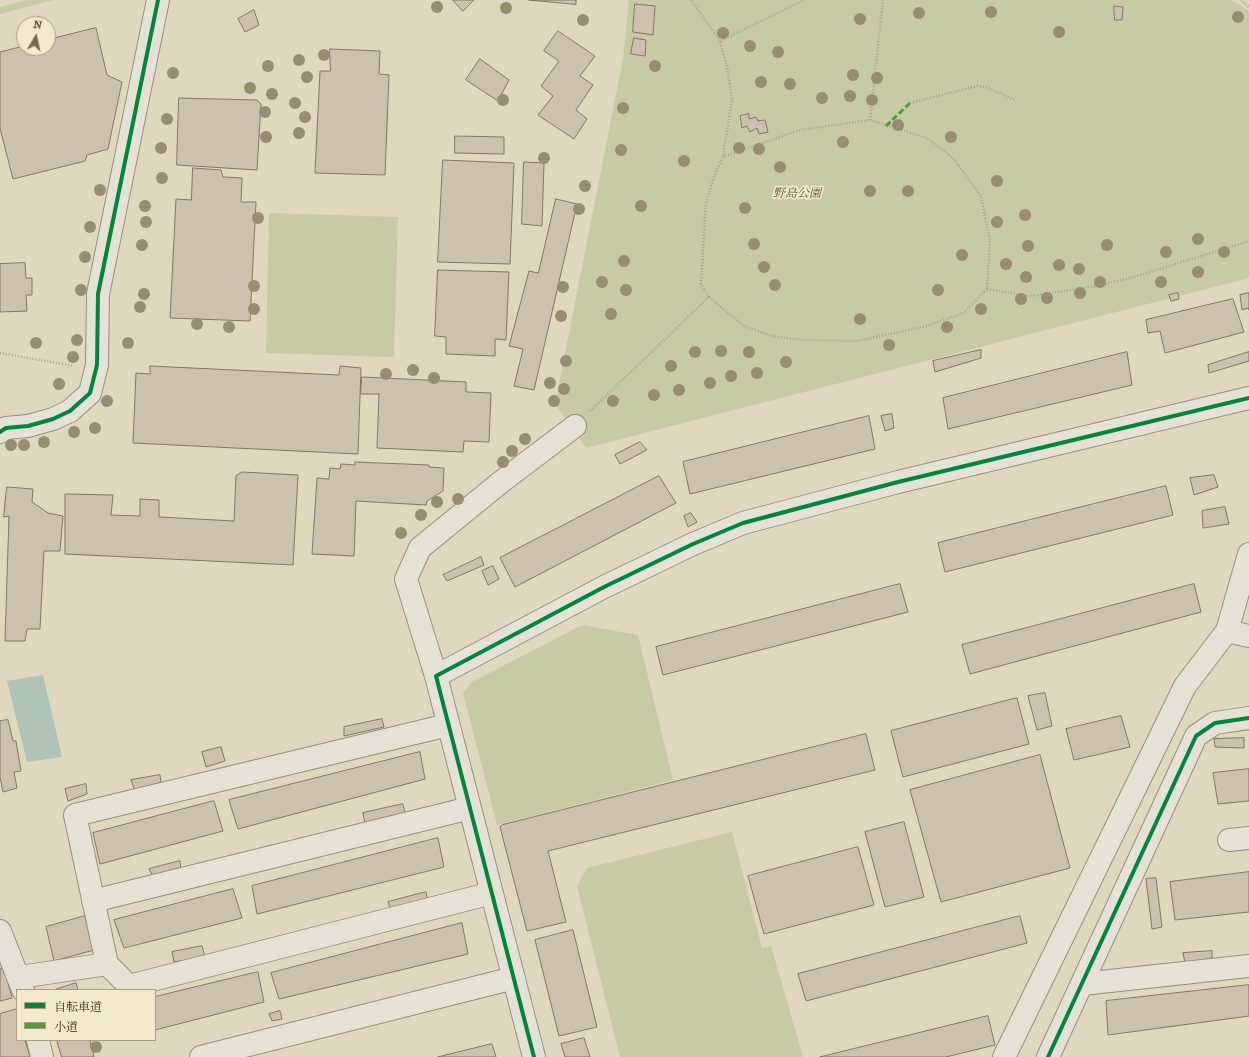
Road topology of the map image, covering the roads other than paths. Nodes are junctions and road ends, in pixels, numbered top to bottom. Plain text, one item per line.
1 (158, 0) edge
2 (1249, 398) edge
3 (575, 426) road end
4 (0, 432) edge
5 (1249, 554) edge
6 (1227, 631) junction
7 (1249, 636) edge
8 (436, 676) junction
9 (1249, 718) edge
10 (448, 725) junction
11 (470, 808) junction
12 (492, 893) junction
13 (93, 901) junction
14 (0, 931) edge
15 (107, 964) junction
16 (1249, 966) edge
17 (514, 978) junction
18 (21, 984) edge
19 (1082, 984) junction
20 (38, 1041) edge
21 (42, 1057) edge
22 (201, 1057) edge
23 (534, 1057) edge
24 (1004, 1057) edge
25 (1048, 1057) edge

1 - 4 street
2 - 8 street
3 - 8 street
5 - 6 street
6 - 7 street
6 - 24 street
8 - 10 street
9 - 19 street
10 - 11 street
10 - 13 street
11 - 12 street
11 - 13 street
12 - 15 street
12 - 17 street
13 - 15 street
14 - 18 street
15 - 18 street
16 - 19 street
17 - 22 street
17 - 23 street
19 - 25 street
20 - 21 street

